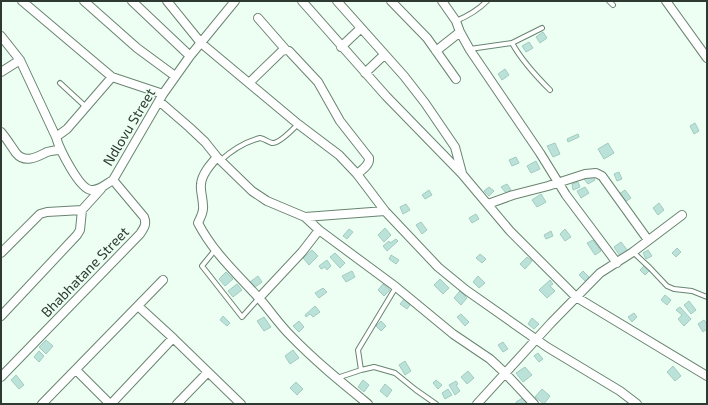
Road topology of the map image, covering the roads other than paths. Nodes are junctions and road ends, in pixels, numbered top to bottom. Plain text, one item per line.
1 (84, 1) edge
2 (132, 1) edge
3 (167, 1) edge
4 (235, 1) edge
5 (302, 1) edge
6 (337, 1) edge
7 (391, 1) edge
8 (442, 1) edge
9 (487, 1) edge
10 (609, 1) edge
11 (666, 1) edge
12 (26, 2) edge
13 (613, 5) dead end
14 (258, 18) dead end
15 (456, 20) junction
16 (542, 28) dead end
17 (360, 29) junction
18 (460, 32) junction
19 (1, 36) edge
20 (201, 43) junction
21 (512, 43) junction
22 (341, 47) junction
23 (286, 50) junction
24 (470, 50) junction
25 (436, 51) junction
26 (384, 55) junction
27 (190, 56) junction
28 (707, 58) edge
29 (20, 60) junction
30 (1, 72) edge
31 (365, 73) junction
32 (176, 76) junction
33 (112, 77) junction
34 (456, 78) dead end
35 (60, 83) dead end
36 (249, 83) junction
37 (550, 90) dead end
38 (161, 98) junction
39 (86, 107) junction
40 (298, 124) junction
41 (1, 132) edge
42 (56, 137) junction
43 (60, 150) junction
44 (218, 159) junction
45 (357, 174) junction
46 (462, 174) junction
47 (112, 180) junction
48 (558, 183) junction
49 (101, 188) junction
50 (488, 204) junction
51 (82, 210) junction
52 (385, 211) junction
53 (682, 214) dead end
54 (305, 217) junction
55 (319, 230) junction
56 (648, 240) junction
57 (215, 250) junction
58 (633, 252) junction
59 (1, 253) edge
60 (617, 263) junction
61 (163, 280) dead end
62 (396, 287) junction
63 (576, 297) junction
64 (707, 297) edge
65 (259, 298) junction
66 (138, 306) junction
67 (1, 316) edge
68 (173, 338) junction
69 (537, 339) junction
70 (76, 370) junction
71 (361, 370) junction
72 (208, 372) junction
73 (505, 373) junction
74 (707, 376) edge
75 (1, 377) edge
76 (337, 378) junction
77 (42, 404) edge
78 (110, 404) edge
79 (177, 404) edge
80 (241, 404) edge
81 (368, 404) edge
82 (436, 404) edge
83 (477, 404) edge
84 (534, 404) edge
85 (637, 404) edge

1 - 32 street
2 - 27 street
3 - 20 street
4 - 20 street, Ndlovu Street
5 - 22 street
6 - 17 street
7 - 25 street
8 - 15 street
9 - 15 lane
10 - 13 lane
11 - 28 street
12 - 33 street
14 - 23 street
15 - 18 street
16 - 21 lane
17 - 22 street
17 - 26 street
18 - 24 street
18 - 25 street
19 - 29 street
20 - 27 street, Ndlovu Street
20 - 36 street
21 - 24 lane
21 - 37 lane
22 - 31 street
23 - 36 street
23 - 45 street
24 - 48 street
25 - 34 street
26 - 31 street
26 - 46 street
27 - 32 street, Ndlovu Street
29 - 30 street
29 - 42 street
31 - 46 street
32 - 38 street, Ndlovu Street
33 - 38 street
33 - 39 street
35 - 39 lane
36 - 40 street
38 - 44 street
38 - 47 street, Ndlovu Street
39 - 42 street
40 - 44 lane
40 - 45 street
41 - 43 street
42 - 43 street
43 - 49 street
44 - 54 street
44 - 57 street
45 - 52 street
46 - 50 street
47 - 49 street, Ndlovu Street
47 - 75 street, Bhabhatane Street
48 - 50 street
48 - 56 street
48 - 60 street
49 - 51 street, Ndlovu Street
50 - 63 street
51 - 59 street
51 - 67 street
52 - 54 street
52 - 69 street
53 - 56 street
54 - 55 street
55 - 62 street
55 - 65 street
56 - 58 street
57 - 65 street
57 - 65 lane
58 - 60 street
58 - 64 lane
60 - 63 street
61 - 66 street
62 - 71 lane
62 - 73 street
63 - 69 street
63 - 74 street
65 - 76 street
66 - 68 street
66 - 70 street
68 - 72 street
68 - 78 street
69 - 73 street
69 - 85 street
70 - 77 street
70 - 78 street
71 - 76 lane
71 - 82 lane
72 - 79 street
72 - 80 street
73 - 83 street
73 - 84 street
76 - 81 street

